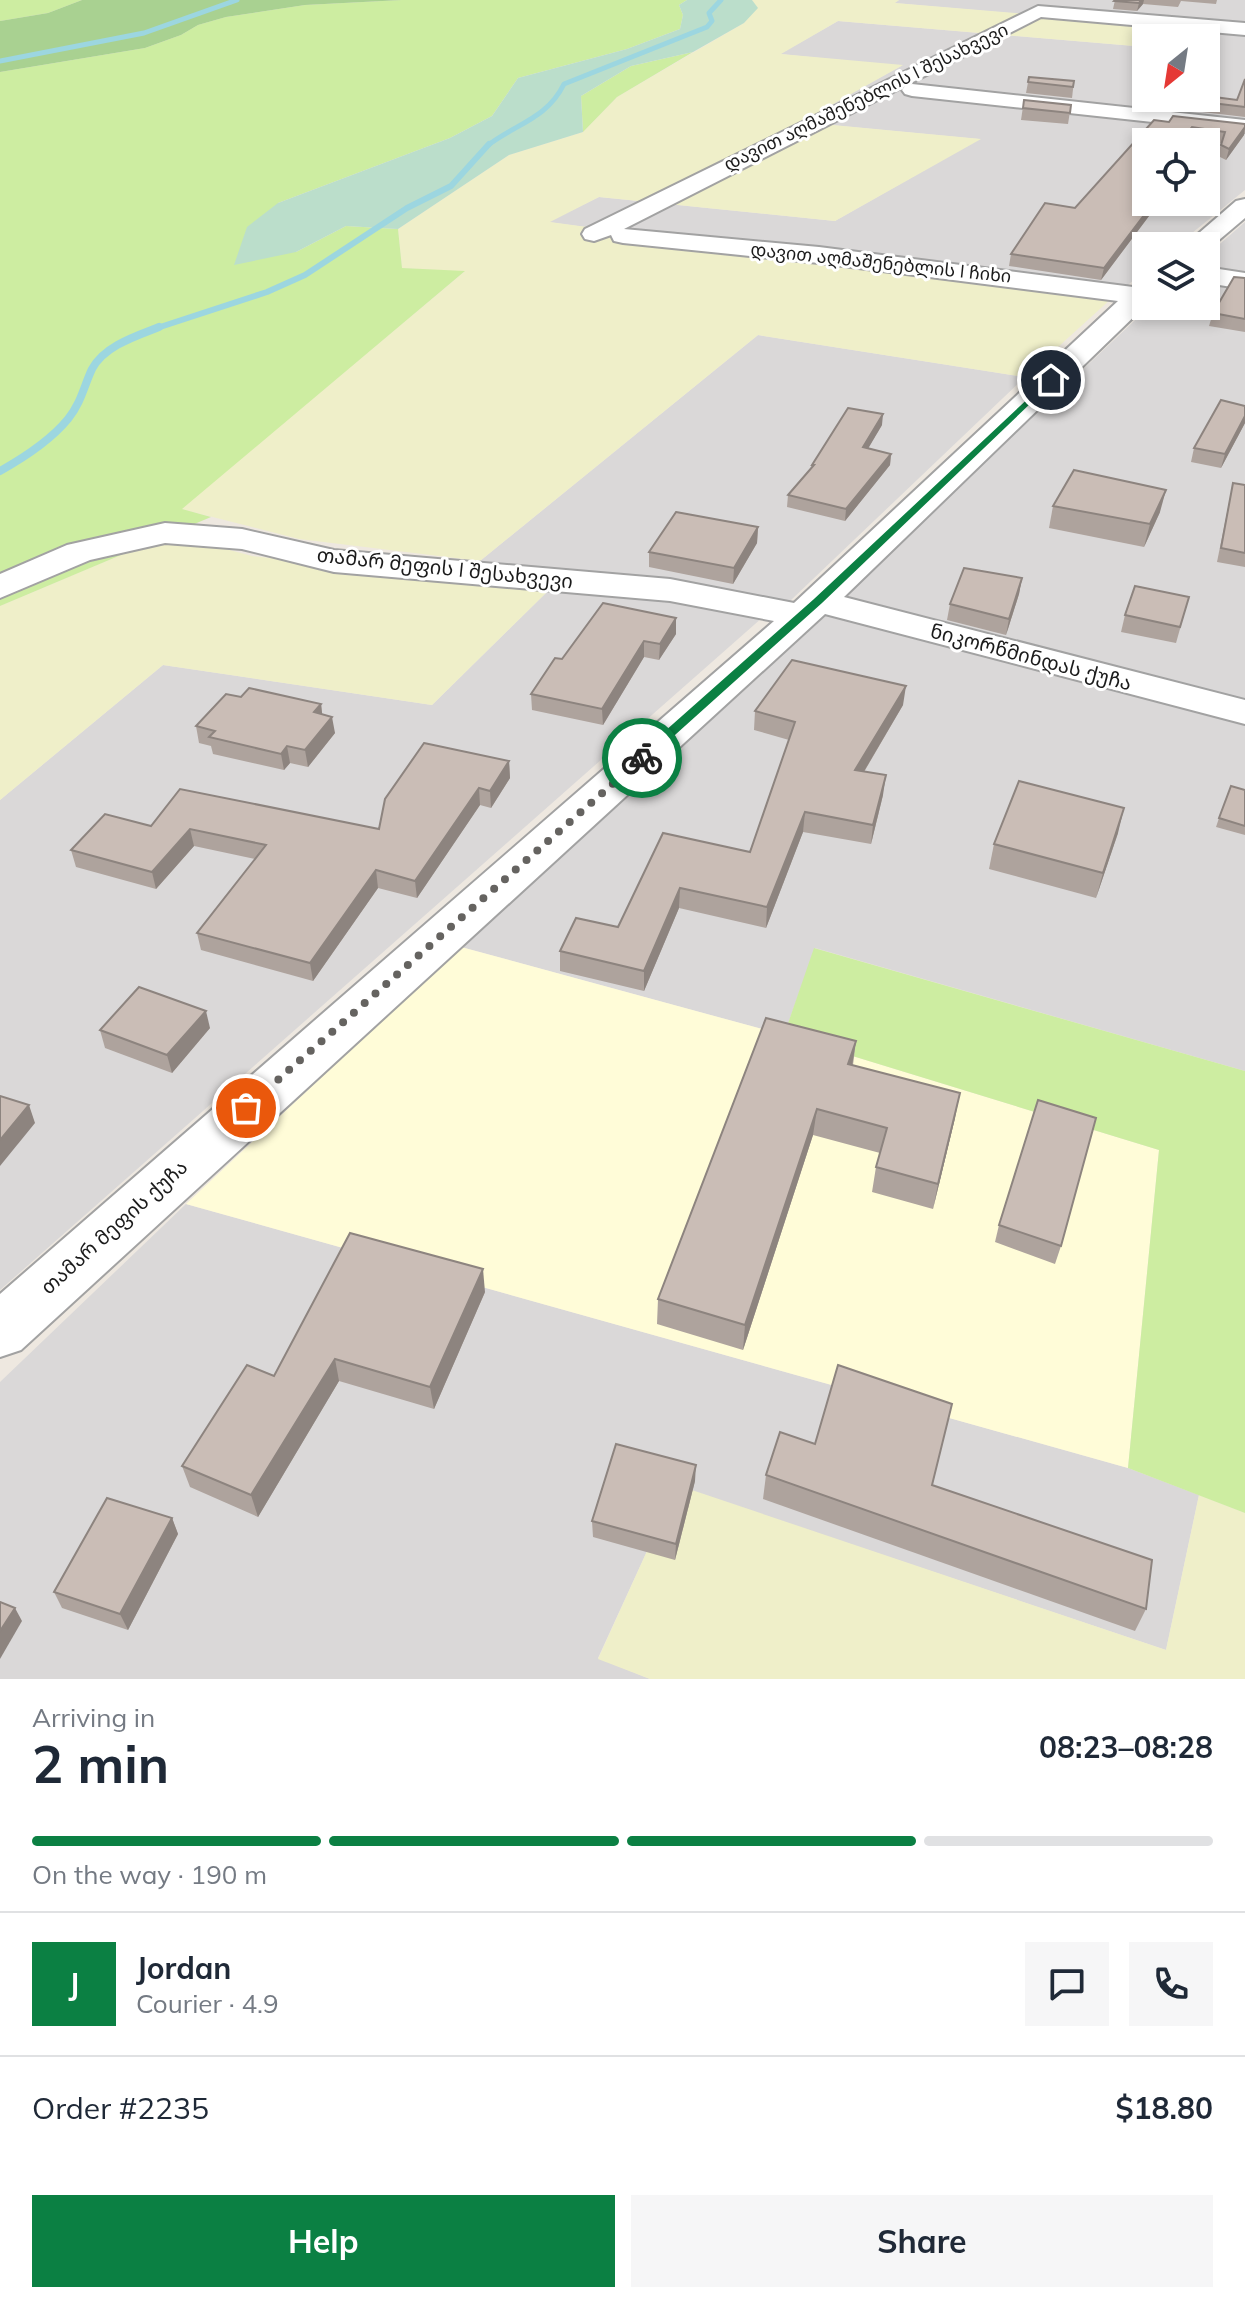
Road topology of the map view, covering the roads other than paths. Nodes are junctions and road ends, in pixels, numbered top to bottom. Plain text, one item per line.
1 (1245, 29) edge
2 (912, 90) dead end
3 (1245, 126) edge
4 (1245, 206) edge
5 (1214, 232) edge
6 (594, 234) dead end
7 (623, 236) dead end
8 (1220, 277) edge
9 (1245, 281) edge
10 (1132, 292) edge
11 (1132, 302) edge
12 (0, 587) edge
13 (810, 608) junction
14 (1245, 712) edge
15 (0, 1331) edge

1 - 6 street, დავით აღმაშენებლის I შესახვევი
2 - 3 street
4 - 5 street
7 - 10 street, დავით აღმაშენებლის I ჩიხი
8 - 9 street
11 - 13 street, თამარ მეფის ქუჩა
12 - 13 street, თამარ მეფის I შესახვევი
13 - 14 street, ნიკორწმინდას ქუჩა
13 - 15 street, თამარ მეფის ქუჩა

